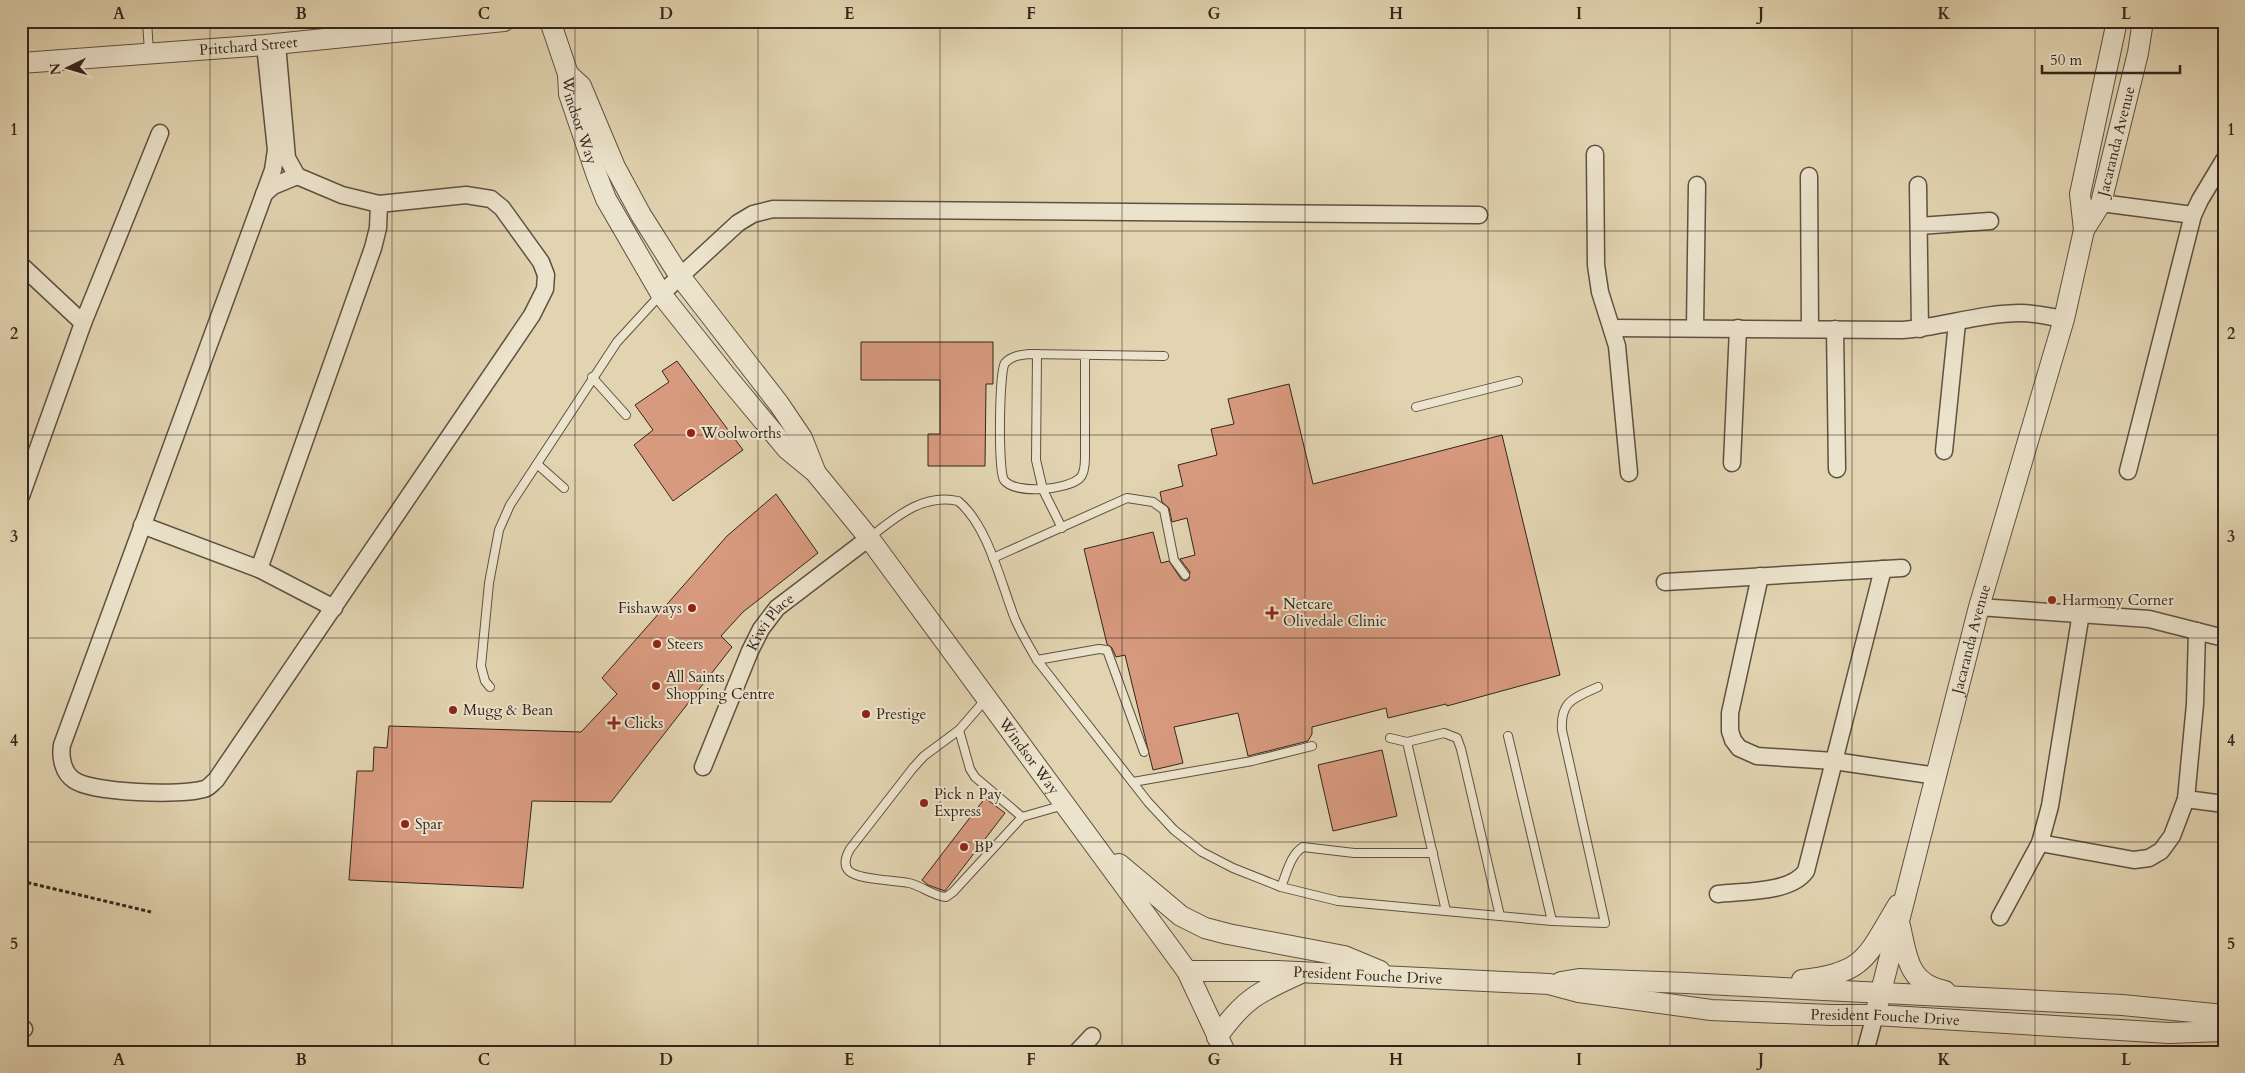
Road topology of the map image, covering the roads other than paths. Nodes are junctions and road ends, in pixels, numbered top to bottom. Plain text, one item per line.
1 (147, 21) edge
2 (504, 21) edge
3 (550, 21) edge
4 (2117, 21) edge
5 (2143, 21) edge
6 (271, 45) junction
7 (149, 54) junction
8 (21, 64) edge
9 (568, 74) junction
10 (160, 133) dead end
11 (281, 150) junction
12 (1594, 154) dead end
13 (2224, 160) edge
14 (296, 176) junction
15 (1810, 176) dead end
16 (1697, 185) dead end
17 (1918, 185) dead end
18 (264, 194) junction
19 (2100, 203) junction
20 (379, 204) junction
21 (2193, 214) junction
22 (1480, 215) dead end
23 (1990, 221) dead end
24 (1919, 226) junction
25 (2084, 230) junction
26 (21, 265) edge
27 (679, 275) junction
28 (661, 294) junction
29 (2064, 319) junction
30 (82, 323) junction
31 (1957, 323) junction
32 (1612, 328) junction
33 (1694, 328) junction
34 (1738, 328) junction
35 (1810, 329) junction
36 (1835, 329) junction
37 (1920, 329) junction
38 (1037, 354) junction
39 (1085, 355) junction
40 (1164, 356) dead end
41 (592, 377) junction
42 (1518, 381) dead end
43 (1416, 407) dead end
44 (626, 415) dead end
45 (1944, 452) dead end
46 (1732, 463) dead end
47 (537, 464) junction
48 (1837, 469) dead end
49 (2128, 471) dead end
50 (815, 472) junction
51 (1629, 473) dead end
52 (564, 488) dead end
53 (1043, 490) junction
54 (21, 496) edge
55 (142, 524) junction
56 (1062, 528) junction
57 (869, 538) junction
58 (993, 558) junction
59 (259, 568) junction
60 (1902, 568) dead end
61 (1883, 569) junction
62 (1185, 575) dead end
63 (1760, 576) junction
64 (1665, 582) dead end
65 (1980, 607) junction
66 (334, 608) junction
67 (2081, 613) junction
68 (2197, 632) junction
69 (2224, 638) edge
70 (1037, 660) junction
71 (490, 686) dead end
72 (1598, 687) dead end
73 (986, 698) junction
74 (958, 730) junction
75 (1508, 736) dead end
76 (1390, 738) dead end
77 (1408, 742) junction
78 (1312, 746) dead end
79 (1144, 752) dead end
80 (1834, 761) junction
81 (703, 767) dead end
82 (1937, 776) junction
83 (1133, 782) junction
84 (2186, 799) junction
85 (1066, 804) junction
86 (2224, 804) edge
87 (1022, 817) junction
88 (1093, 842) junction
89 (2040, 843) junction
90 (1433, 853) junction
91 (1909, 884) junction
92 (1282, 887) junction
93 (1718, 894) dead end
94 (1446, 911) junction
95 (1500, 916) junction
96 (2000, 917) dead end
97 (1552, 921) junction
98 (1899, 924) junction
99 (1186, 971) junction
100 (1303, 972) junction
101 (1389, 976) junction
102 (1549, 984) junction
103 (1750, 986) junction
104 (1881, 993) junction
105 (1984, 998) junction
106 (1875, 1015) junction
107 (2224, 1015) edge
108 (2224, 1031) edge
109 (1092, 1036) dead end
110 (1221, 1045) edge
111 (1077, 1052) edge
112 (1865, 1052) edge

1 - 7 lane
2 - 6 street, Pritchard Street
3 - 9 street
4 - 25 street, Jacaranda Avenue
5 - 19 street, Jacaranda Avenue
6 - 7 street, Pritchard Street
6 - 11 street
7 - 8 street, Pritchard Street
9 - 27 street, Windsor Way
9 - 28 street, Windsor Way
10 - 30 street
11 - 14 street
11 - 18 street
12 - 32 street
13 - 21 street
14 - 18 street
14 - 20 street
15 - 35 street
16 - 33 street
17 - 24 street
18 - 55 street
19 - 21 street
19 - 25 street, Jacaranda Avenue
20 - 59 street
20 - 66 street
21 - 49 street
22 - 27 street
23 - 24 street
24 - 37 street
25 - 29 street, Jacaranda Avenue
26 - 30 street
27 - 28 street
27 - 50 street, Windsor Way
28 - 41 lane
28 - 50 street, Windsor Way
29 - 31 street
29 - 65 street, Jacaranda Avenue
30 - 54 street
31 - 37 street
31 - 45 street
32 - 33 street
32 - 51 street
33 - 34 street
34 - 35 street
34 - 46 street
35 - 36 street
36 - 37 street
36 - 48 street
38 - 39 lane
38 - 53 lane
38 - 53 lane
39 - 40 lane
39 - 53 lane
41 - 44 lane
41 - 47 lane
42 - 43 lane
47 - 52 lane
47 - 71 lane
50 - 57 street, Windsor Way
53 - 56 lane
55 - 59 street
55 - 66 street
56 - 58 lane
56 - 62 lane
57 - 58 lane
57 - 73 street, Windsor Way
57 - 81 street, Kiwi Place
58 - 70 lane
59 - 66 street
60 - 61 street
61 - 63 street
61 - 80 street
63 - 64 street
63 - 80 street
65 - 67 street
65 - 82 street, Jacaranda Avenue
67 - 68 street
67 - 89 street
68 - 69 street
68 - 84 street
70 - 79 lane
70 - 83 lane
72 - 97 lane
73 - 74 lane
73 - 85 street, Windsor Way
74 - 87 lane
74 - 87 lane
75 - 97 lane
76 - 77 lane
77 - 90 lane
77 - 95 lane
78 - 83 lane
80 - 82 street
80 - 93 street
82 - 91 street, Jacaranda Avenue
83 - 92 lane
84 - 86 street
84 - 89 street
85 - 87 lane
85 - 88 street, Windsor Way
88 - 99 street, Windsor Way
88 - 101 street
89 - 96 street
90 - 92 lane
90 - 94 lane
91 - 98 street, Jacaranda Avenue
91 - 103 street
92 - 94 lane
94 - 95 lane
95 - 97 lane
98 - 104 street, Jacaranda Avenue
98 - 105 street
99 - 100 street, President Fouche Drive
99 - 110 street, Windsor Way
100 - 101 street, President Fouche Drive
100 - 110 street
101 - 102 street, President Fouche Drive
102 - 103 street, President Fouche Drive
102 - 106 street, President Fouche Drive
103 - 104 street, President Fouche Drive
104 - 105 street, President Fouche Drive
104 - 106 street, Jacaranda Avenue
105 - 107 street, President Fouche Drive
106 - 108 street, President Fouche Drive
106 - 112 street, Jacaranda Avenue
109 - 111 street

